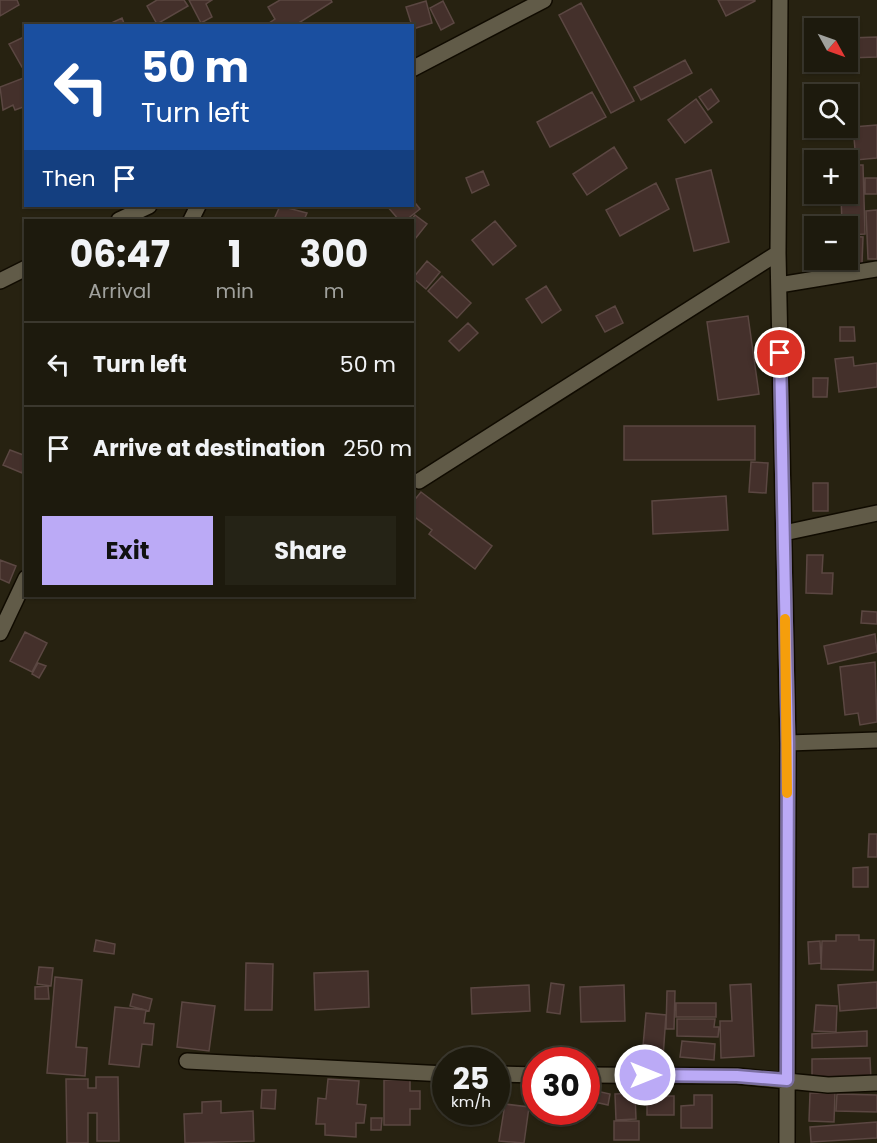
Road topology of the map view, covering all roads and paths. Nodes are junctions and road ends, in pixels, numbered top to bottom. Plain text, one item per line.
1 (544, 0) edge
2 (780, 0) edge
3 (414, 68) edge
4 (147, 207) edge
5 (121, 219) edge
6 (778, 253) junction
7 (24, 269) edge
8 (877, 269) edge
9 (0, 281) edge
10 (779, 285) junction
11 (419, 481) dead end
12 (877, 513) edge
13 (784, 533) junction
14 (24, 582) edge
15 (0, 633) edge
16 (877, 740) edge
17 (788, 743) junction
18 (187, 1061) dead end
19 (432, 1073) edge
20 (600, 1075) edge
21 (787, 1080) junction
22 (877, 1083) edge
23 (787, 1143) edge

1 - 3 street
2 - 6 street
4 - 5 street
6 - 10 street
6 - 11 street
7 - 9 street
8 - 10 street
10 - 13 street
12 - 13 street
13 - 17 street
14 - 15 street
16 - 17 street
17 - 21 street
18 - 19 street
20 - 21 street
21 - 22 street
21 - 23 street

